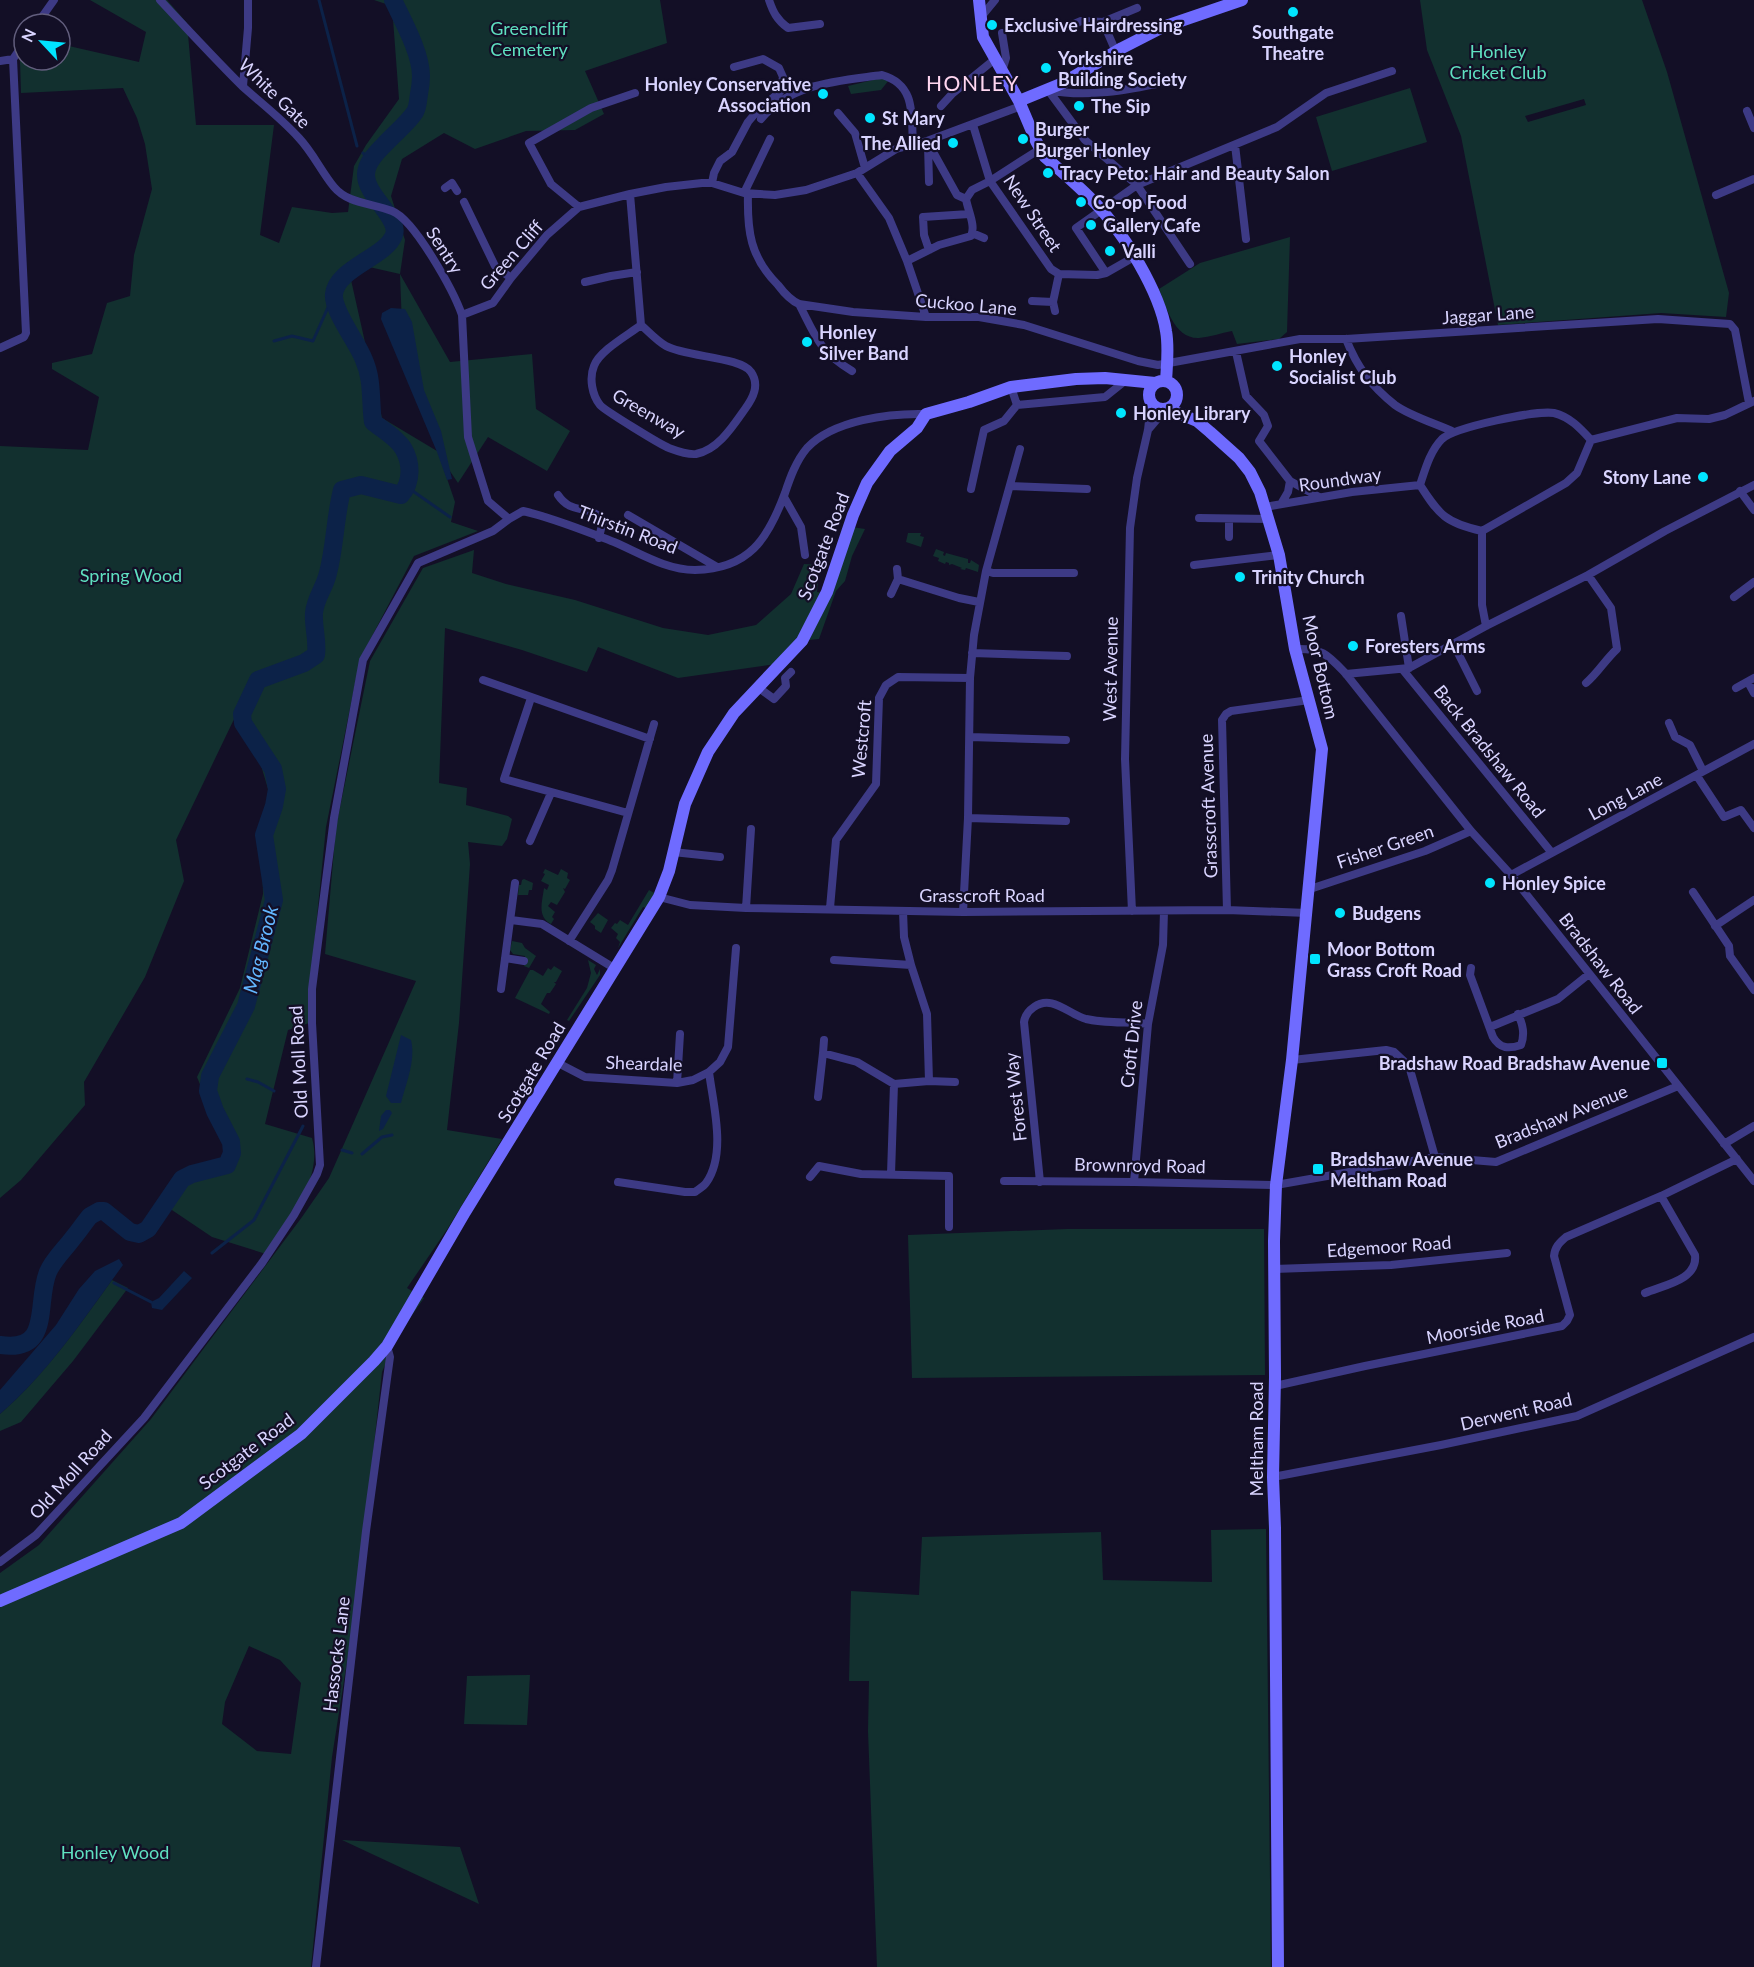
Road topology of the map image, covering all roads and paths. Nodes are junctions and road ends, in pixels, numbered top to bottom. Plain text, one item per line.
1 (160, 0) edge
2 (248, 0) edge
3 (769, 0) edge
4 (979, 0) edge
5 (994, 0) edge
6 (1242, 0) edge
7 (1137, 8) dead end
8 (981, 17) junction
9 (1103, 22) junction
10 (820, 24) dead end
11 (1067, 27) dead end
12 (1002, 33) dead end
13 (1116, 52) junction
14 (995, 59) junction
15 (735, 67) dead end
16 (1392, 70) dead end
17 (1002, 71) junction
18 (14, 72) edge
19 (1166, 82) dead end
20 (243, 86) junction
21 (1048, 90) junction
22 (634, 93) dead end
23 (1020, 103) junction
24 (941, 106) dead end
25 (1747, 111) dead end
26 (838, 112) dead end
27 (760, 119) dead end
28 (973, 125) junction
29 (1754, 128) edge
30 (770, 139) dead end
31 (927, 141) junction
32 (1235, 145) junction
33 (914, 146) junction
34 (1040, 149) junction
35 (861, 171) junction
36 (1754, 179) edge
37 (990, 181) junction
38 (929, 182) dead end
39 (712, 183) junction
40 (1137, 185) junction
41 (445, 188) dead end
42 (457, 191) dead end
43 (746, 193) junction
44 (630, 194) junction
45 (1716, 195) dead end
46 (966, 199) junction
47 (464, 202) dead end
48 (579, 207) junction
49 (391, 210) joint
50 (1102, 211) junction
51 (969, 214) junction
52 (972, 233) junction
53 (984, 238) dead end
54 (1246, 239) dead end
55 (929, 250) junction
56 (1134, 257) junction
57 (907, 261) junction
58 (1190, 264) dead end
59 (637, 272) junction
60 (1106, 273) junction
61 (1059, 274) junction
62 (511, 278) junction
63 (585, 282) dead end
64 (1032, 301) dead end
65 (796, 303) junction
66 (462, 315) junction
67 (926, 317) junction
68 (642, 325) junction
69 (1346, 339) junction
70 (0, 348) edge
71 (1236, 352) junction
72 (1167, 363) junction
73 (852, 372) dead end
74 (1125, 381) junction
75 (1160, 382) junction
76 (1011, 387) junction
77 (1177, 392) junction
78 (1150, 401) junction
79 (1751, 402) edge
80 (1017, 405) junction
81 (1166, 409) junction
82 (926, 414) junction
83 (1197, 421) junction
84 (1148, 430) junction
85 (1454, 432) junction
86 (1591, 440) junction
87 (1020, 449) dead end
88 (1290, 481) junction
89 (1420, 485) junction
90 (1754, 485) edge
91 (1010, 486) junction
92 (971, 489) dead end
93 (1087, 489) dead end
94 (1740, 491) junction
95 (558, 495) dead end
96 (784, 497) junction
97 (1319, 497) junction
98 (1281, 504) junction
99 (1754, 510) edge
100 (1267, 513) junction
101 (628, 515) dead end
102 (1199, 518) dead end
103 (509, 519) junction
104 (1229, 519) junction
105 (1482, 531) junction
106 (1229, 537) dead end
107 (599, 538) junction
108 (804, 555) dead end
109 (1279, 555) junction
110 (1194, 565) dead end
111 (717, 567) junction
112 (897, 569) dead end
113 (986, 571) junction
114 (1074, 573) dead end
115 (1588, 575) junction
116 (898, 579) junction
117 (1754, 582) edge
118 (891, 594) dead end
119 (1734, 597) dead end
120 (979, 602) junction
121 (1401, 616) dead end
122 (1486, 626) junction
123 (1454, 645) junction
124 (1295, 649) junction
125 (972, 654) junction
126 (1067, 656) dead end
127 (1406, 669) junction
128 (791, 672) dead end
129 (1346, 674) junction
130 (970, 678) junction
131 (483, 680) dead end
132 (1751, 680) edge
133 (1586, 683) dead end
134 (759, 688) junction
135 (1736, 688) dead end
136 (1478, 691) dead end
137 (1754, 693) edge
138 (531, 698) junction
139 (1309, 700) junction
140 (1669, 723) dead end
141 (654, 724) dead end
142 (970, 737) junction
143 (650, 739) junction
144 (1066, 740) dead end
145 (1754, 744) edge
146 (1700, 773) junction
147 (551, 793) junction
148 (628, 813) junction
149 (968, 818) junction
150 (1066, 821) dead end
151 (1754, 828) edge
152 (751, 829) dead end
153 (1471, 831) junction
154 (530, 841) dead end
155 (672, 852) junction
156 (1552, 853) junction
157 (720, 857) dead end
158 (1510, 875) junction
159 (515, 883) dead end
160 (1310, 888) junction
161 (1693, 892) dead end
162 (659, 897) junction
163 (1754, 900) edge
164 (746, 908) junction
165 (830, 908) junction
166 (903, 910) junction
167 (1227, 910) junction
168 (1132, 911) junction
169 (1164, 911) junction
170 (963, 912) junction
171 (1306, 913) junction
172 (511, 920) junction
173 (1715, 926) junction
174 (569, 941) junction
175 (736, 948) dead end
176 (505, 958) junction
177 (834, 960) dead end
178 (524, 961) dead end
179 (911, 965) junction
180 (614, 968) junction
181 (1471, 968) dead end
182 (1589, 974) junction
183 (501, 988) dead end
184 (1754, 990) edge
185 (1518, 1014) junction
186 (1148, 1024) junction
187 (1490, 1027) junction
188 (680, 1034) dead end
189 (824, 1040) dead end
190 (823, 1053) junction
191 (1292, 1060) junction
192 (558, 1063) junction
193 (709, 1072) junction
194 (929, 1081) junction
195 (954, 1082) dead end
196 (677, 1083) junction
197 (894, 1084) junction
198 (1678, 1086) junction
199 (818, 1097) dead end
200 (1754, 1126) edge
201 (1724, 1144) junction
202 (1435, 1157) junction
203 (1737, 1159) junction
204 (891, 1174) junction
205 (810, 1177) dead end
206 (1754, 1180) edge
207 (1004, 1181) dead end
208 (618, 1182) dead end
209 (1040, 1182) junction
210 (1134, 1182) junction
211 (1276, 1185) junction
212 (1661, 1196) junction
213 (949, 1227) dead end
214 (1507, 1253) dead end
215 (1274, 1269) junction
216 (1645, 1293) dead end
217 (1754, 1337) edge
218 (387, 1346) junction
219 (1275, 1386) junction
220 (1273, 1477) junction
221 (0, 1562) edge
222 (0, 1601) edge
223 (316, 1967) edge
224 (1278, 1967) edge

1 - 20 street, White Gate
2 - 20 street
3 - 10 street
4 - 8 street
5 - 8 street
6 - 13 street
7 - 9 street
8 - 14 street
9 - 11 street
9 - 13 street
12 - 17 street
13 - 21 street
14 - 17 street
14 - 24 street
15 - 39 street
16 - 32 street
17 - 23 street
18 - 70 street
19 - 21 street
20 - 49 street, White Gate
21 - 23 street
21 - 40 street
22 - 48 street
23 - 28 street
23 - 34 street
25 - 29 street
26 - 35 street
27 - 33 street
28 - 31 street
28 - 37 street, New Street
30 - 43 street
31 - 33 street
31 - 38 street
31 - 46 street
32 - 40 street
32 - 54 street
33 - 35 street
34 - 37 street
34 - 50 street
35 - 43 street
35 - 57 street
36 - 45 street
37 - 46 street
37 - 61 street, New Street
39 - 43 street
39 - 44 street, Green Cliff
40 - 50 street
40 - 58 street
41 - 42 street
43 - 65 street
44 - 48 street, Green Cliff
44 - 59 street
46 - 51 street
47 - 62 street
48 - 62 street, Green Cliff
49 - 66 street, Sentry
50 - 56 street
50 - 60 street
51 - 52 street
51 - 55 street
52 - 53 street
52 - 55 street
55 - 57 street
56 - 60 street, New Street
56 - 72 street
57 - 67 street
59 - 63 street
59 - 68 street
60 - 61 street, New Street
61 - 64 street
62 - 66 street, Green Cliff
65 - 67 street, Cuckoo Lane
65 - 73 street
66 - 103 street
67 - 72 street, Cuckoo Lane
68 - 68 street, Greenway
69 - 71 street, Jaggar Lane
69 - 79 street, Jaggar Lane
69 - 85 street
71 - 72 street, Jaggar Lane
71 - 88 street
72 - 75 street
74 - 75 street, Thirstin Road
74 - 76 street, Thirstin Road
74 - 78 street
74 - 80 street
75 - 77 street
75 - 78 street
76 - 80 street
76 - 82 street, Thirstin Road
77 - 81 street
77 - 83 street, Moor Bottom
78 - 81 street
78 - 84 street, West Avenue
79 - 86 street
80 - 92 street
81 - 83 street, Moor Bottom
81 - 84 street, West Avenue
82 - 96 street, Thirstin Road
82 - 134 street, Scotgate Road
83 - 100 street, Moor Bottom
84 - 168 street, West Avenue
85 - 86 street
85 - 89 street
86 - 105 street
87 - 91 street
88 - 97 street
88 - 98 street
89 - 97 street, Roundway
89 - 105 street
90 - 94 street
91 - 93 street
91 - 113 street
94 - 99 street
94 - 115 street
95 - 107 street
96 - 108 street
96 - 111 street, Thirstin Road
97 - 98 street, Roundway
98 - 100 street, Roundway
100 - 104 street, Roundway
100 - 109 street, Moor Bottom
101 - 111 street
102 - 104 street, Roundway
103 - 107 street, Thirstin Road
103 - 221 street, Old Moll Road
104 - 106 street
105 - 122 street
107 - 111 street, Thirstin Road
109 - 110 street
109 - 124 street, Moor Bottom
112 - 116 street
113 - 114 street
113 - 120 street
115 - 122 street
115 - 133 street
116 - 118 street
116 - 120 street
117 - 119 street
120 - 125 street
121 - 127 street
122 - 123 street
123 - 127 street
123 - 136 street
124 - 129 street, Bradshaw Road
124 - 139 street, Moor Bottom
125 - 126 street
125 - 130 street
127 - 129 street
127 - 156 street, Back Bradshaw Road
128 - 134 street
129 - 153 street, Bradshaw Road
130 - 142 street
130 - 165 street, Westcroft
131 - 138 street
132 - 135 street
132 - 137 street
134 - 155 street, Scotgate Road
138 - 143 street
138 - 147 street
139 - 160 street, Moor Bottom
139 - 167 street, Grasscroft Avenue
140 - 146 street
141 - 143 street
142 - 144 street
142 - 149 street
143 - 148 street
145 - 146 street, Long Lane
146 - 151 street
146 - 156 street, Long Lane
147 - 148 street
147 - 154 street
148 - 174 street
149 - 150 street
149 - 170 street
152 - 164 street
153 - 158 street, Bradshaw Road
153 - 160 street, Fisher Green
155 - 157 street
155 - 162 street, Scotgate Road
156 - 158 street, Long Lane
158 - 182 street, Bradshaw Road
159 - 172 street
160 - 171 street, Moor Bottom
161 - 173 street
162 - 164 street, Grasscroft Road
162 - 180 street, Scotgate Road
163 - 173 street
164 - 165 street, Grasscroft Road
165 - 166 street, Grasscroft Road
166 - 170 street, Grasscroft Road
166 - 179 street
167 - 169 street, Grasscroft Road
167 - 171 street, Grasscroft Road
168 - 169 street, Grasscroft Road
168 - 170 street, Grasscroft Road
169 - 186 street, Croft Drive
171 - 191 street, Meltham Road
172 - 174 street
172 - 176 street
173 - 184 street
174 - 180 street
175 - 193 street, Sheardale
176 - 178 street
176 - 183 street
177 - 179 street
179 - 194 street
180 - 192 street, Scotgate Road
181 - 187 street
182 - 185 street
182 - 198 street, Bradshaw Road
185 - 187 street
185 - 187 street
186 - 209 street, Forest Way
186 - 210 street, Croft Drive
188 - 196 street
189 - 190 street
190 - 197 street
190 - 199 street
191 - 202 street
191 - 211 street, Meltham Road
192 - 196 street, Sheardale
192 - 218 street, Scotgate Road
193 - 196 street, Sheardale
193 - 208 street
194 - 195 street
194 - 197 street
197 - 204 street
198 - 201 street, Bradshaw Road
198 - 202 street, Bradshaw Avenue
200 - 201 street
201 - 203 street, Bradshaw Road
202 - 211 street, Bradshaw Avenue
203 - 206 street, Bradshaw Road
203 - 212 street, Moorside Road
204 - 205 street
204 - 213 street
207 - 209 street, Brownroyd Road
209 - 210 street, Brownroyd Road
210 - 211 street, Brownroyd Road
211 - 215 street, Meltham Road
212 - 216 street
212 - 219 street, Moorside Road
214 - 215 street, Edgemoor Road
215 - 219 street, Meltham Road
217 - 220 street, Derwent Road
218 - 222 street, Scotgate Road
218 - 223 street, Hassocks Lane
219 - 220 street, Meltham Road
220 - 224 street, Meltham Road

